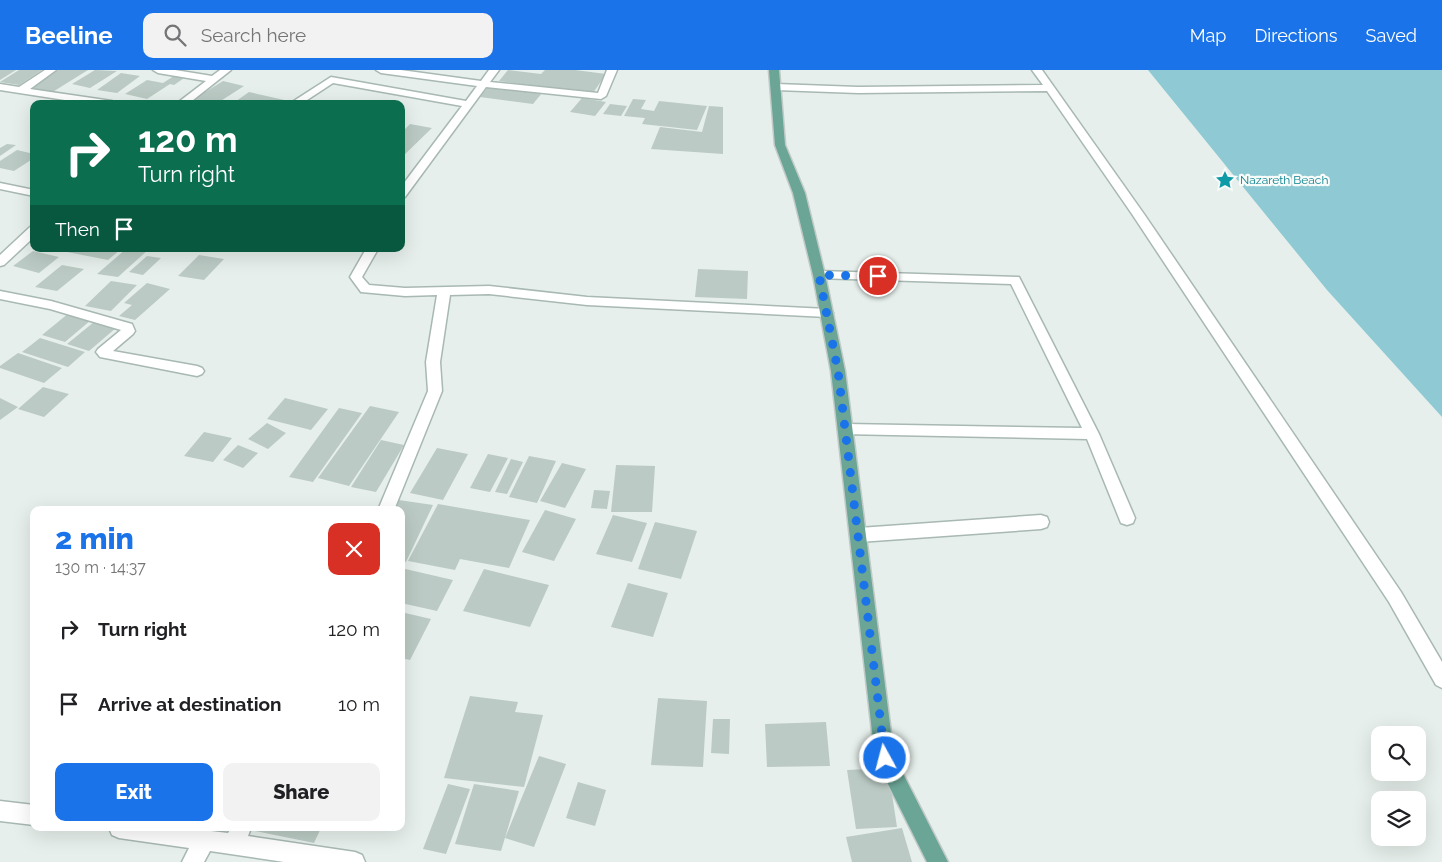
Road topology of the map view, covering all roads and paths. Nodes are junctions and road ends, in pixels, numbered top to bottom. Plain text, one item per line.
1 (51, 70) edge
2 (158, 70) edge
3 (226, 70) edge
4 (381, 70) edge
5 (494, 70) edge
6 (612, 70) edge
7 (774, 70) edge
8 (1037, 70) edge
9 (212, 79) junction
10 (481, 84) junction
11 (0, 87) edge
12 (776, 87) junction
13 (1050, 88) junction
14 (21, 90) junction
15 (86, 100) edge
16 (186, 100) edge
17 (300, 100) edge
18 (467, 104) junction
19 (0, 186) edge
20 (405, 189) edge
21 (30, 192) edge
22 (30, 234) edge
23 (370, 252) edge
24 (0, 262) edge
25 (819, 275) junction
26 (444, 291) junction
27 (0, 295) edge
28 (826, 313) junction
29 (197, 371) dead end
30 (846, 430) junction
31 (1092, 434) junction
32 (388, 506) edge
33 (1127, 518) dead end
34 (1041, 522) dead end
35 (859, 535) junction
36 (1442, 679) edge
37 (0, 811) edge
38 (30, 815) edge
39 (140, 831) edge
40 (238, 835) edge
41 (205, 840) junction
42 (192, 862) edge
43 (356, 862) edge
44 (938, 862) edge

1 - 14 street
2 - 9 street
3 - 9 street
4 - 10 street
5 - 10 street
6 - 10 street
7 - 12 main road
8 - 13 street
9 - 16 street
10 - 18 street
11 - 14 street
12 - 13 street
12 - 25 main road
13 - 36 street
14 - 15 street
17 - 18 street
18 - 20 street
19 - 21 street
22 - 24 street
23 - 26 street
25 - 28 main road
25 - 31 street
26 - 28 street
26 - 32 street
27 - 29 street
28 - 30 main road
30 - 31 street
30 - 35 main road
31 - 33 street
34 - 35 street
35 - 44 main road
37 - 38 street
39 - 41 street
40 - 41 street
40 - 43 street
41 - 42 street

